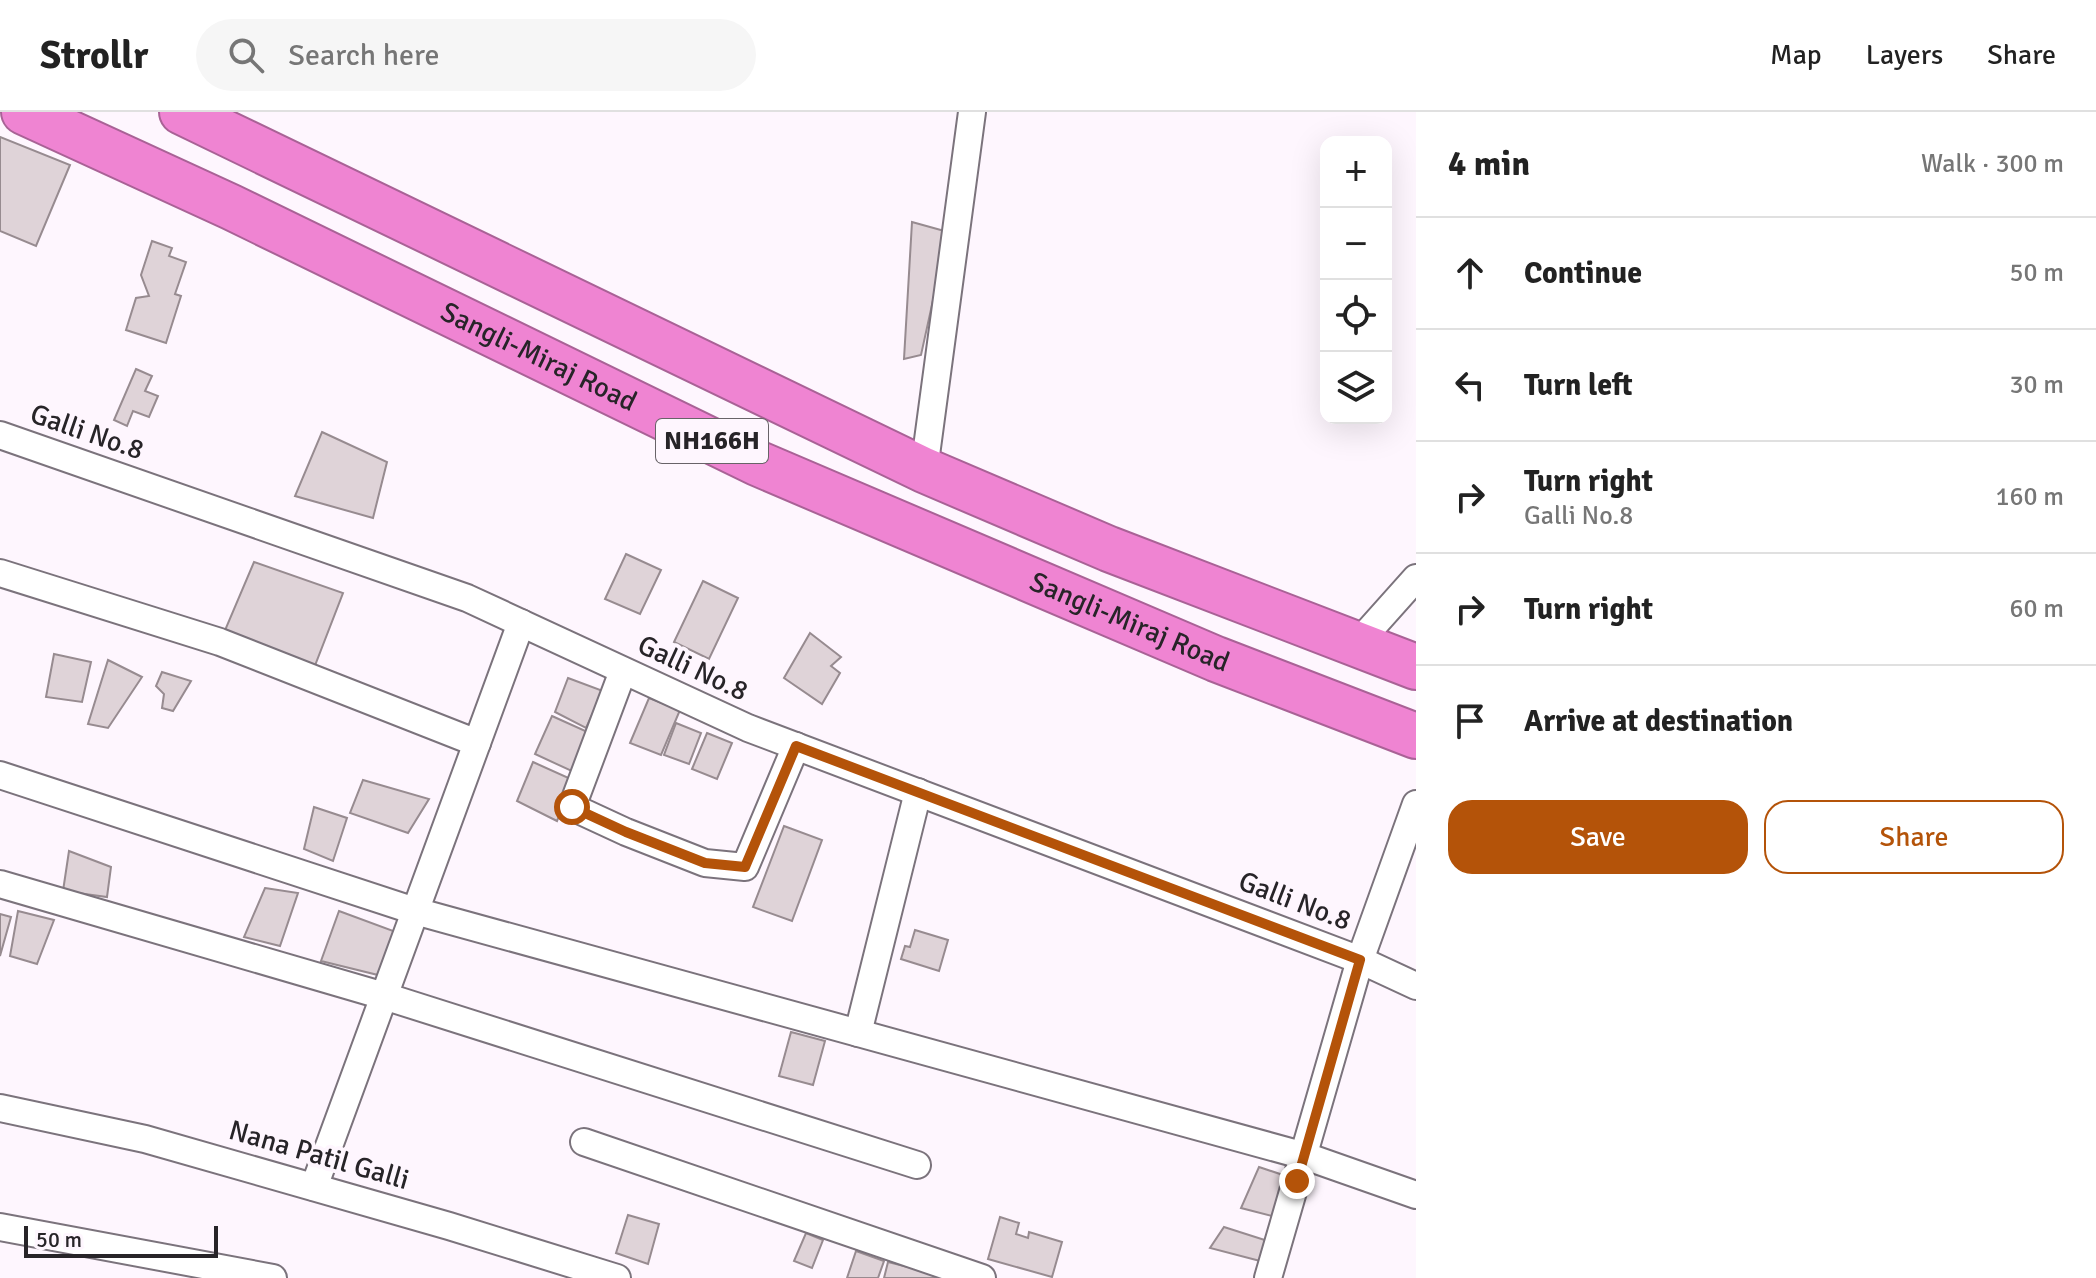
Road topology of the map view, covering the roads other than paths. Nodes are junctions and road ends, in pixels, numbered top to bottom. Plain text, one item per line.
1 (24, 112) edge
2 (182, 112) edge
3 (972, 112) edge
4 (0, 435) edge
5 (924, 470) junction
6 (0, 573) edge
7 (1416, 578) edge
8 (521, 623) junction
9 (1357, 644) junction
10 (1416, 667) edge
11 (623, 671) junction
12 (1416, 736) edge
13 (477, 743) junction
14 (796, 746) junction
15 (0, 775) edge
16 (918, 792) junction
17 (1416, 804) edge
18 (0, 884) edge
19 (415, 911) junction
20 (1360, 960) junction
21 (1416, 986) edge
22 (384, 996) junction
23 (858, 1033) junction
24 (0, 1108) edge
25 (584, 1142) dead end
26 (1305, 1156) junction
27 (917, 1165) dead end
28 (314, 1187) junction
29 (1416, 1195) edge
30 (0, 1227) edge
31 (273, 1278) edge
32 (617, 1278) edge
33 (982, 1278) edge
34 (1268, 1278) edge

1 - 12 highway, Sangli-Miraj Road / NH166H
2 - 5 highway, Sangli-Miraj Road
3 - 5 street
4 - 8 street, Galli No.8
5 - 9 highway, Sangli-Miraj Road
6 - 13 street
7 - 9 street
8 - 11 street, Galli No.8
8 - 13 street
9 - 10 highway, Sangli-Miraj Road
11 - 14 street, Galli No.8
11 - 14 street
13 - 19 street
14 - 16 street, Galli No.8
15 - 19 street
16 - 20 street, Galli No.8
16 - 23 street
17 - 20 street
18 - 22 street
19 - 22 street
19 - 23 street
20 - 21 street, Galli No.8
20 - 26 street
22 - 27 street
22 - 28 street
23 - 26 street
24 - 28 street, Nana Patil Galli
25 - 33 street
26 - 29 street
26 - 34 street
28 - 32 street, Nana Patil Galli
30 - 31 street

